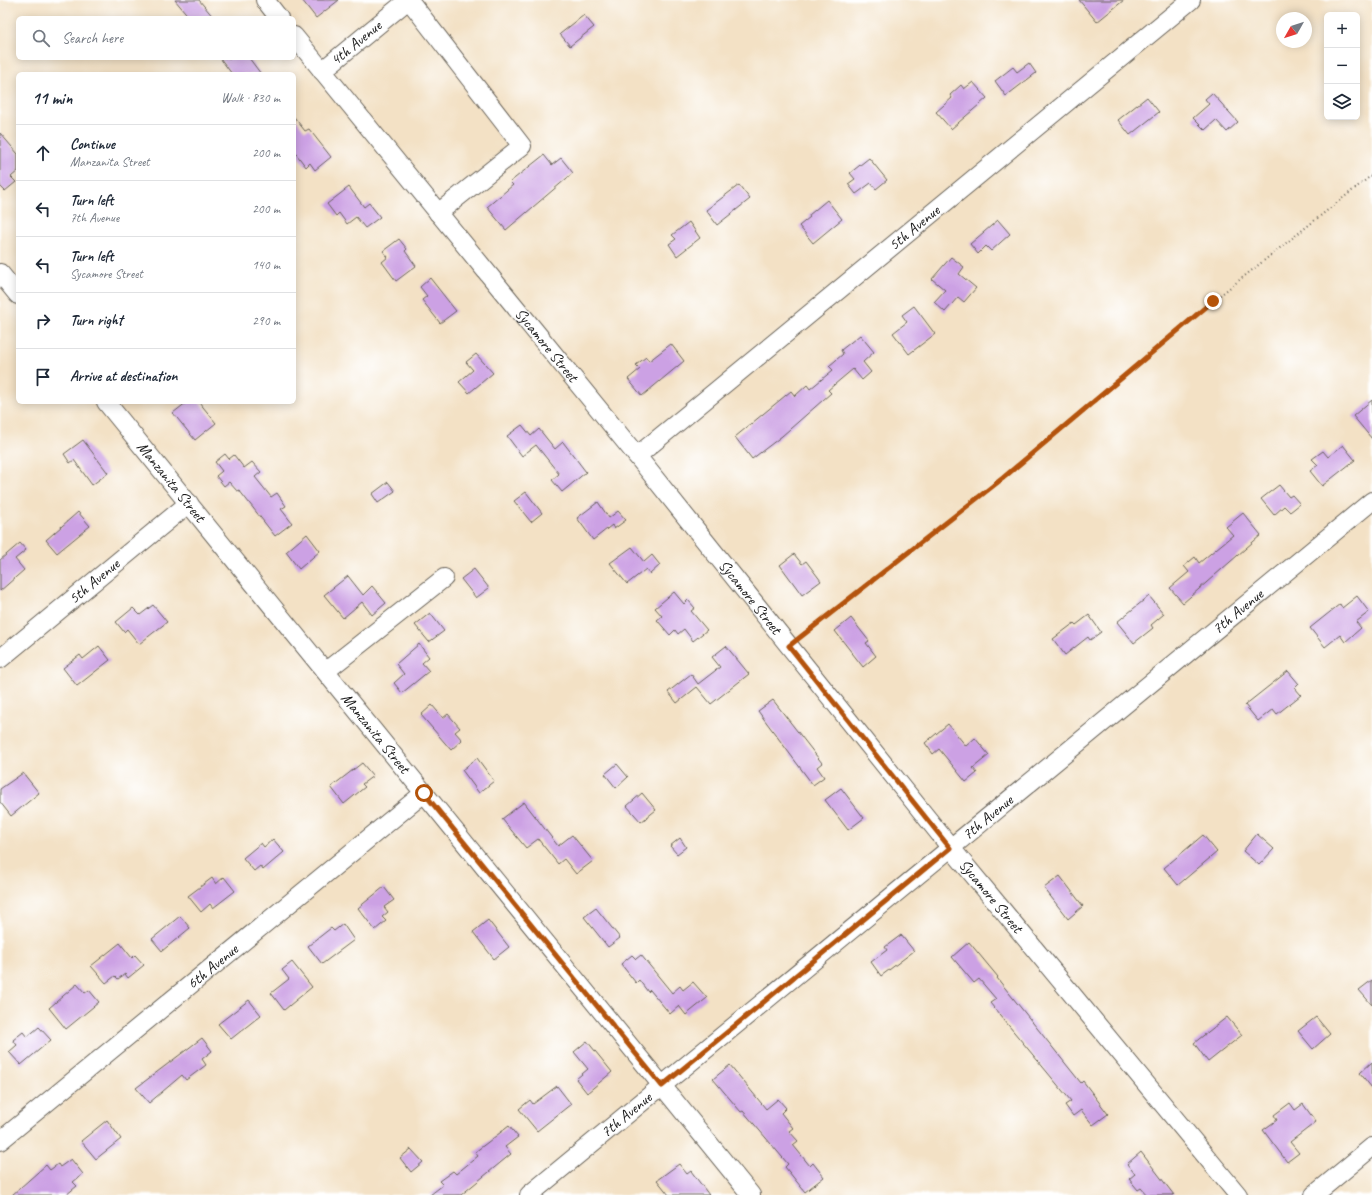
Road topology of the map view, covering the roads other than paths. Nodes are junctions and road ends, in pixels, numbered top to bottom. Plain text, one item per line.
1 (265, 0) edge
2 (409, 0) edge
3 (1191, 0) edge
4 (277, 16) edge
5 (296, 38) edge
6 (322, 71) junction
7 (438, 213) junction
8 (0, 273) edge
9 (16, 293) edge
10 (108, 404) edge
11 (637, 456) junction
12 (1372, 502) edge
13 (189, 503) junction
14 (444, 578) dead end
15 (0, 659) edge
16 (326, 671) junction
17 (424, 793) junction
18 (950, 848) junction
19 (662, 1086) junction
20 (0, 1141) edge
21 (1372, 1148) edge
22 (529, 1195) edge
23 (751, 1195) edge
24 (1238, 1195) edge
25 (1314, 1195) edge

1 - 4 street
2 - 6 street, 4th Avenue
2 - 7 street
3 - 11 street, 5th Avenue
5 - 6 street, Sycamore Street
6 - 7 street, Sycamore Street
7 - 11 street, Sycamore Street
8 - 9 street
10 - 13 street, Manzanita Street
11 - 18 street, Sycamore Street
12 - 18 street, 7th Avenue
13 - 15 street, 5th Avenue
13 - 16 street, Manzanita Street
14 - 16 street
16 - 17 street, Manzanita Street
17 - 19 street, Manzanita Street
17 - 20 street, 6th Avenue
18 - 19 street, 7th Avenue
18 - 24 street, Sycamore Street
19 - 22 street, 7th Avenue
19 - 23 street, Manzanita Street
21 - 25 street

